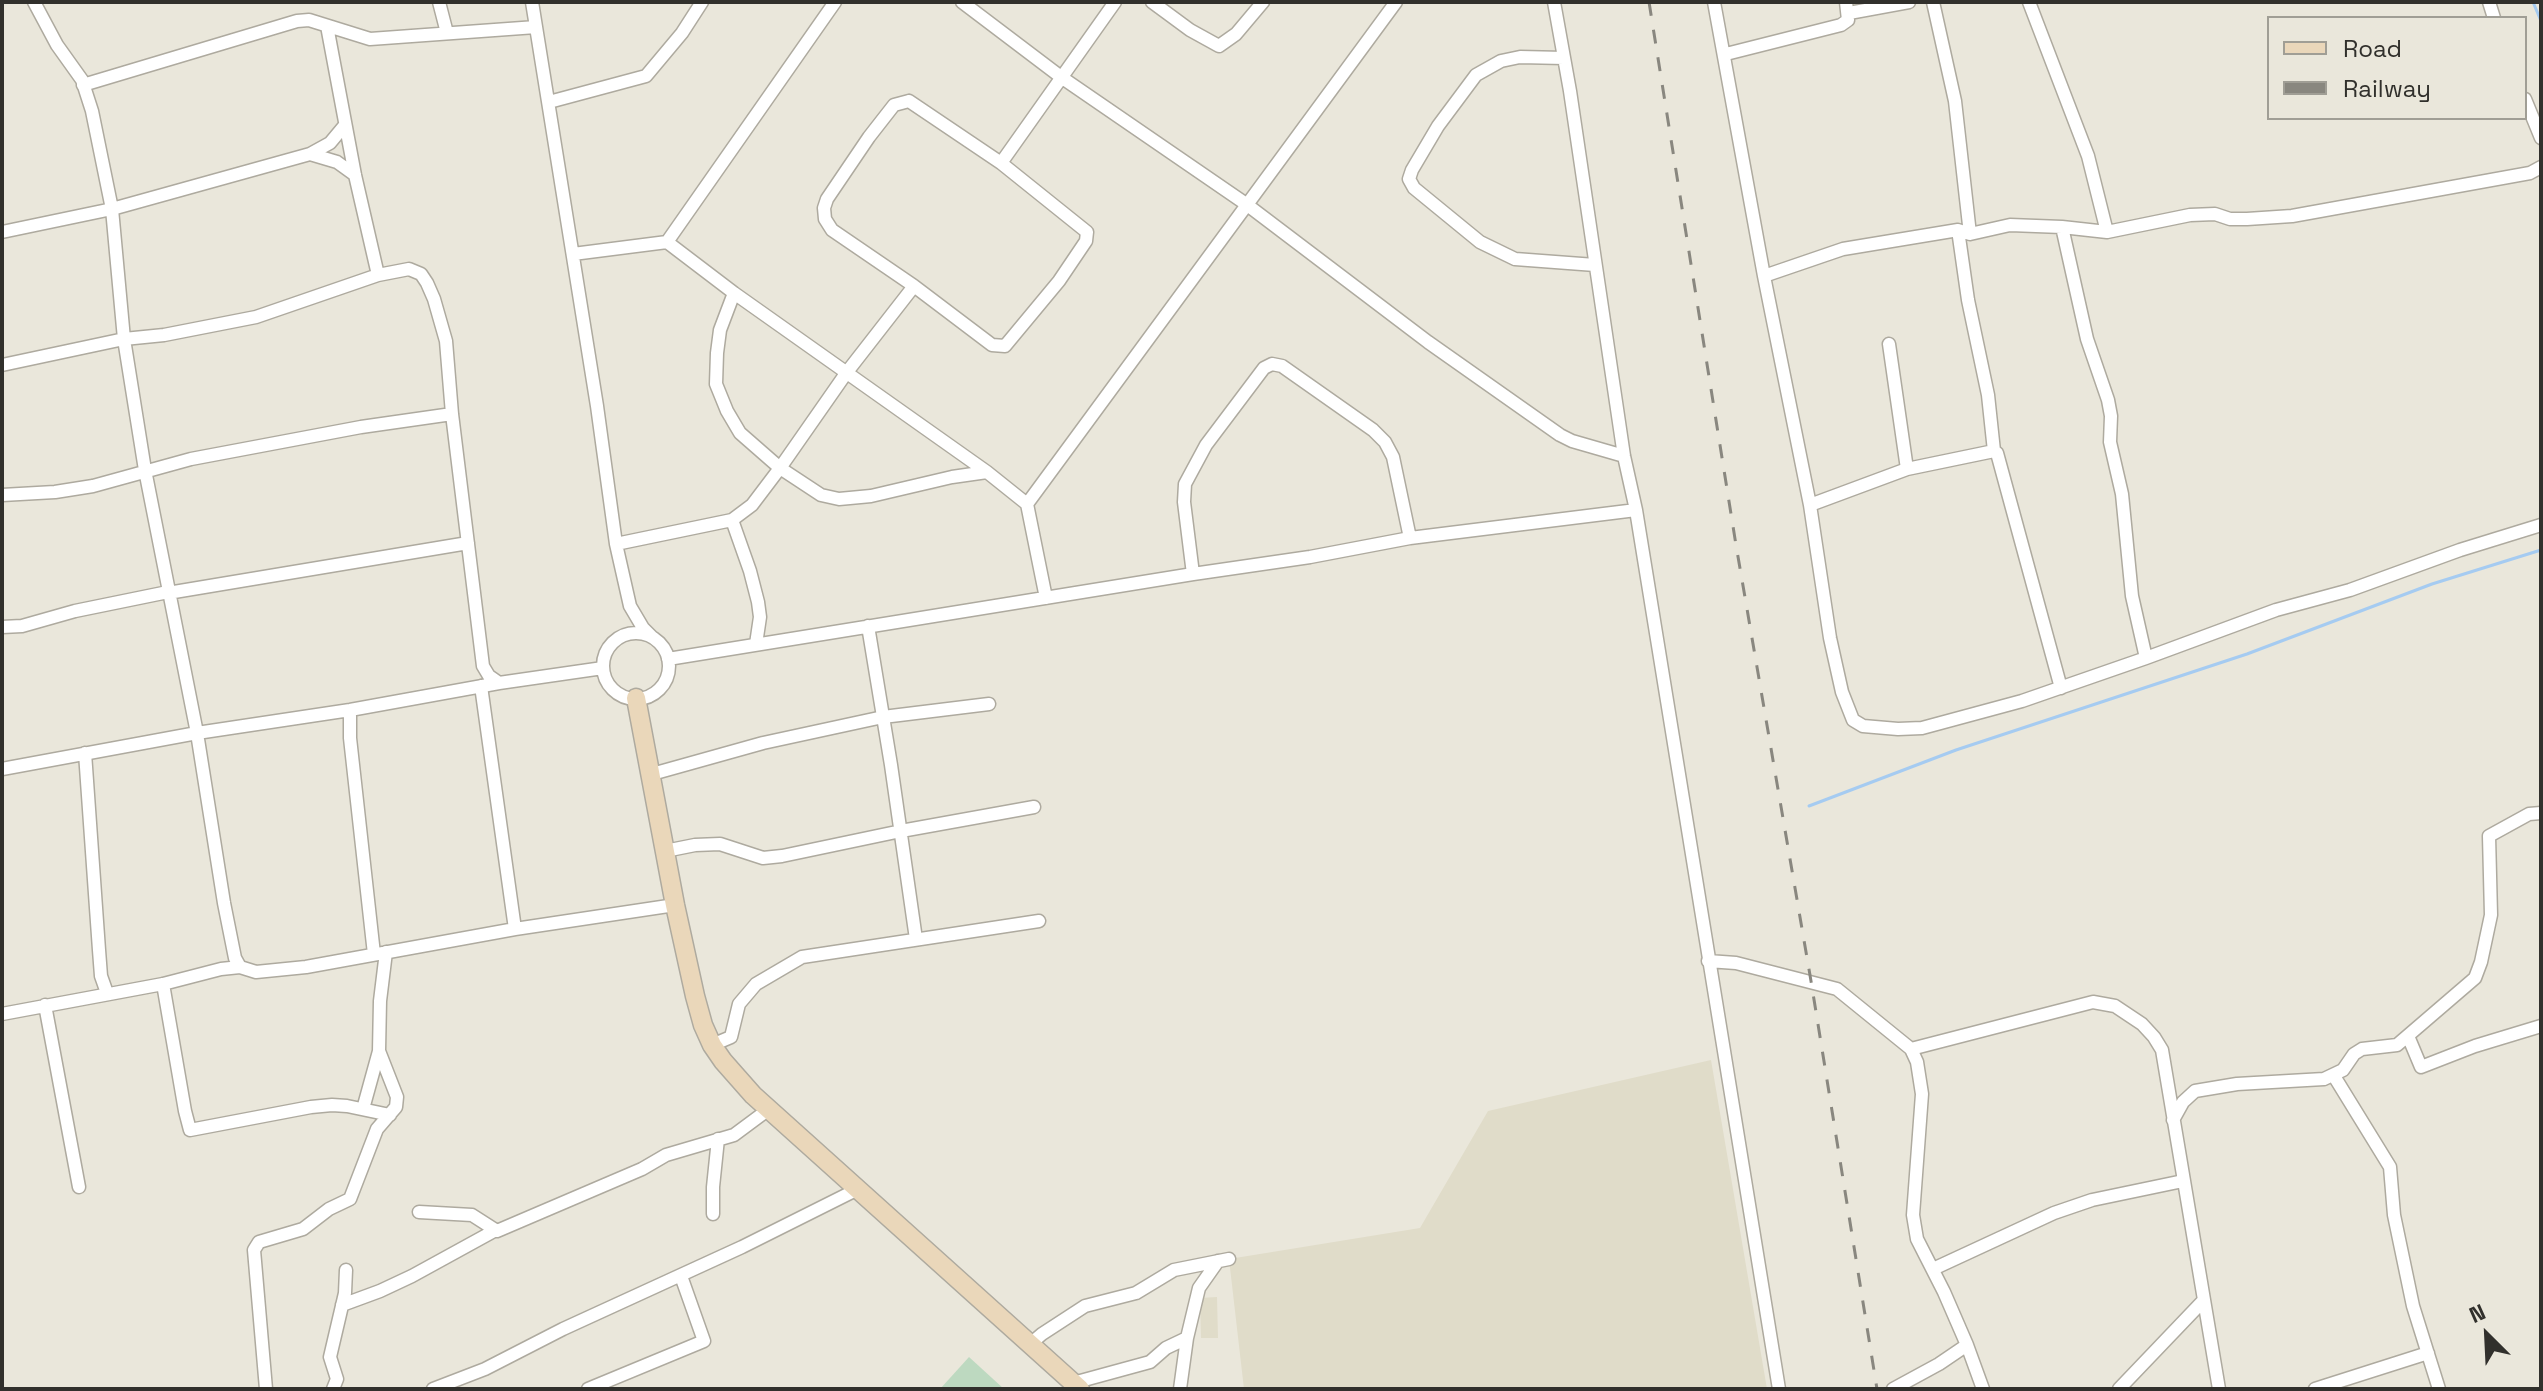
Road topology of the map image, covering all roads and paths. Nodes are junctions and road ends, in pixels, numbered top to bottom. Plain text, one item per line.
1 (439, 2) edge
2 (532, 2) edge
3 (702, 2) edge
4 (835, 2) edge
5 (962, 2) edge
6 (1115, 2) edge
7 (1152, 2) edge
8 (1263, 2) edge
9 (1396, 2) edge
10 (1554, 2) edge
11 (1714, 2) edge
12 (1909, 2) edge
13 (1933, 2) edge
14 (2029, 2) edge
15 (36, 4) edge
16 (1848, 8) edge
17 (327, 26) junction
18 (536, 27) junction
19 (447, 33) junction
20 (1726, 54) junction
21 (1564, 58) junction
22 (1061, 77) junction
23 (83, 85) junction
24 (549, 102) junction
25 (2527, 104) edge
26 (345, 125) junction
27 (2541, 138) edge
28 (310, 154) junction
29 (1001, 163) junction
30 (2541, 167) edge
31 (355, 175) junction
32 (1246, 204) junction
33 (112, 209) junction
34 (2062, 227) junction
35 (2, 232) edge
36 (1964, 232) junction
37 (2107, 232) junction
38 (667, 242) junction
39 (573, 254) junction
40 (1595, 265) junction
41 (378, 275) junction
42 (1764, 276) junction
43 (914, 286) junction
44 (734, 293) junction
45 (124, 339) junction
46 (1889, 344) dead end
47 (2, 365) edge
48 (847, 372) junction
49 (452, 414) junction
50 (1994, 451) junction
51 (1624, 456) junction
52 (780, 468) junction
53 (1907, 469) junction
54 (145, 470) junction
55 (987, 472) junction
56 (2, 495) edge
57 (1027, 504) junction
58 (1810, 505) junction
59 (1636, 510) junction
60 (732, 520) junction
61 (2541, 525) edge
62 (1410, 538) junction
63 (468, 543) junction
64 (616, 544) junction
65 (1193, 574) junction
66 (168, 592) junction
67 (1046, 598) junction
68 (630, 606) junction
69 (868, 626) junction
70 (2, 627) edge
71 (652, 637) junction
72 (613, 642) junction
73 (756, 644) junction
74 (2146, 658) junction
75 (668, 659) junction
76 (483, 666) junction
77 (603, 668) junction
78 (499, 683) junction
79 (478, 687) junction
80 (2061, 688) junction
81 (636, 698) junction
82 (989, 704) dead end
83 (350, 710) junction
84 (883, 717) junction
85 (197, 733) junction
86 (85, 753) junction
87 (2, 769) edge
88 (652, 774) junction
89 (1034, 807) dead end
90 (2541, 813) edge
91 (901, 831) junction
92 (665, 851) junction
93 (675, 905) junction
94 (1039, 921) dead end
95 (515, 929) junction
96 (916, 939) junction
97 (380, 953) junction
98 (1708, 961) junction
99 (240, 967) junction
100 (163, 984) junction
101 (107, 993) junction
102 (45, 1005) junction
103 (2, 1014) edge
104 (2541, 1026) edge
105 (2408, 1036) junction
106 (712, 1045) junction
107 (1911, 1049) junction
108 (379, 1051) junction
109 (2334, 1076) junction
110 (363, 1109) junction
111 (769, 1109) junction
112 (390, 1115) junction
113 (2173, 1120) junction
114 (718, 1139) junction
115 (2183, 1181) junction
116 (79, 1187) dead end
117 (858, 1189) junction
118 (419, 1212) dead end
119 (713, 1214) dead end
120 (494, 1231) junction
121 (1933, 1269) junction
122 (346, 1270) dead end
123 (681, 1276) junction
124 (2204, 1300) junction
125 (342, 1305) junction
126 (1187, 1338) junction
127 (1029, 1345) junction
128 (1967, 1345) junction
129 (2428, 1353) junction
130 (1077, 1386) edge
131 (266, 1389) edge
132 (333, 1389) edge
133 (433, 1389) edge
134 (588, 1389) edge
135 (1180, 1389) edge
136 (1779, 1389) edge
137 (1893, 1389) edge
138 (1983, 1389) edge
139 (2119, 1389) edge
140 (2219, 1389) edge
141 (2315, 1389) edge
142 (2439, 1389) edge

1 - 19 street
2 - 18 street
3 - 24 street
4 - 38 street
5 - 22 street
6 - 22 street
7 - 8 street
9 - 32 street
10 - 21 street
11 - 20 street
12 - 16 street
13 - 36 street
14 - 37 street
15 - 23 street
16 - 20 street
17 - 19 street
17 - 23 street
17 - 26 street
18 - 19 street
18 - 24 street
20 - 42 street
21 - 40 street
21 - 40 street
22 - 29 street
22 - 32 street
23 - 33 street
24 - 39 street
25 - 27 street
26 - 28 street
26 - 31 street
28 - 31 street
28 - 33 street
29 - 43 street
29 - 43 street
30 - 37 street
31 - 41 street
32 - 51 street
32 - 57 street
33 - 35 street
33 - 45 street
34 - 36 street
34 - 37 street
34 - 74 street
36 - 42 street
36 - 50 street
38 - 39 street
38 - 44 street
39 - 64 street
40 - 51 street
41 - 45 street
41 - 49 street
42 - 58 street
43 - 48 street
44 - 48 street
44 - 52 street
45 - 47 street
45 - 54 street
46 - 53 street
48 - 52 street
48 - 55 street
49 - 54 street
49 - 63 street
50 - 53 street
50 - 80 street
51 - 59 street
52 - 55 street
52 - 60 street
53 - 58 street
54 - 56 street
54 - 66 street
55 - 57 street
57 - 67 street
58 - 80 street
59 - 62 street
59 - 98 street
60 - 64 street
60 - 73 street
61 - 74 street
62 - 65 street
62 - 65 street
63 - 66 street
63 - 76 street
64 - 68 street
65 - 67 street
66 - 70 street
66 - 85 street
67 - 69 street
68 - 71 street
68 - 72 street
69 - 73 street
69 - 84 street
71 - 72 street
71 - 75 street
72 - 77 street
73 - 75 street
74 - 80 street
75 - 81 street
76 - 78 street
76 - 79 street
77 - 78 street
77 - 81 street
78 - 79 street
79 - 83 street
79 - 95 street
81 - 88 street
82 - 84 street
83 - 85 street
83 - 97 street
84 - 88 street
84 - 91 street
85 - 86 street
85 - 99 street
86 - 87 street
86 - 101 street
88 - 92 street
89 - 91 street
90 - 105 street
91 - 92 street
91 - 96 street
92 - 93 street
93 - 95 street
93 - 106 street
94 - 96 street
95 - 97 street
96 - 106 street
97 - 99 street
97 - 108 street
98 - 107 street
98 - 136 street
99 - 100 street
100 - 101 street
100 - 110 street
101 - 102 street
102 - 103 street
102 - 116 street
104 - 105 street
105 - 109 street
106 - 111 street
107 - 113 street
107 - 121 street
108 - 110 street
108 - 112 street
109 - 113 street
109 - 129 street
110 - 112 street
111 - 114 street
111 - 117 street
112 - 131 street
113 - 115 street
114 - 119 street
114 - 120 street
115 - 121 street
115 - 124 street
117 - 123 street
117 - 127 street
118 - 120 street
120 - 125 street
121 - 128 street
122 - 125 street
123 - 133 street
123 - 134 street
124 - 139 street
124 - 140 street
125 - 132 street
126 - 127 street
126 - 130 street
126 - 135 street
127 - 130 street
128 - 137 street
128 - 138 street
129 - 141 street
129 - 142 street

